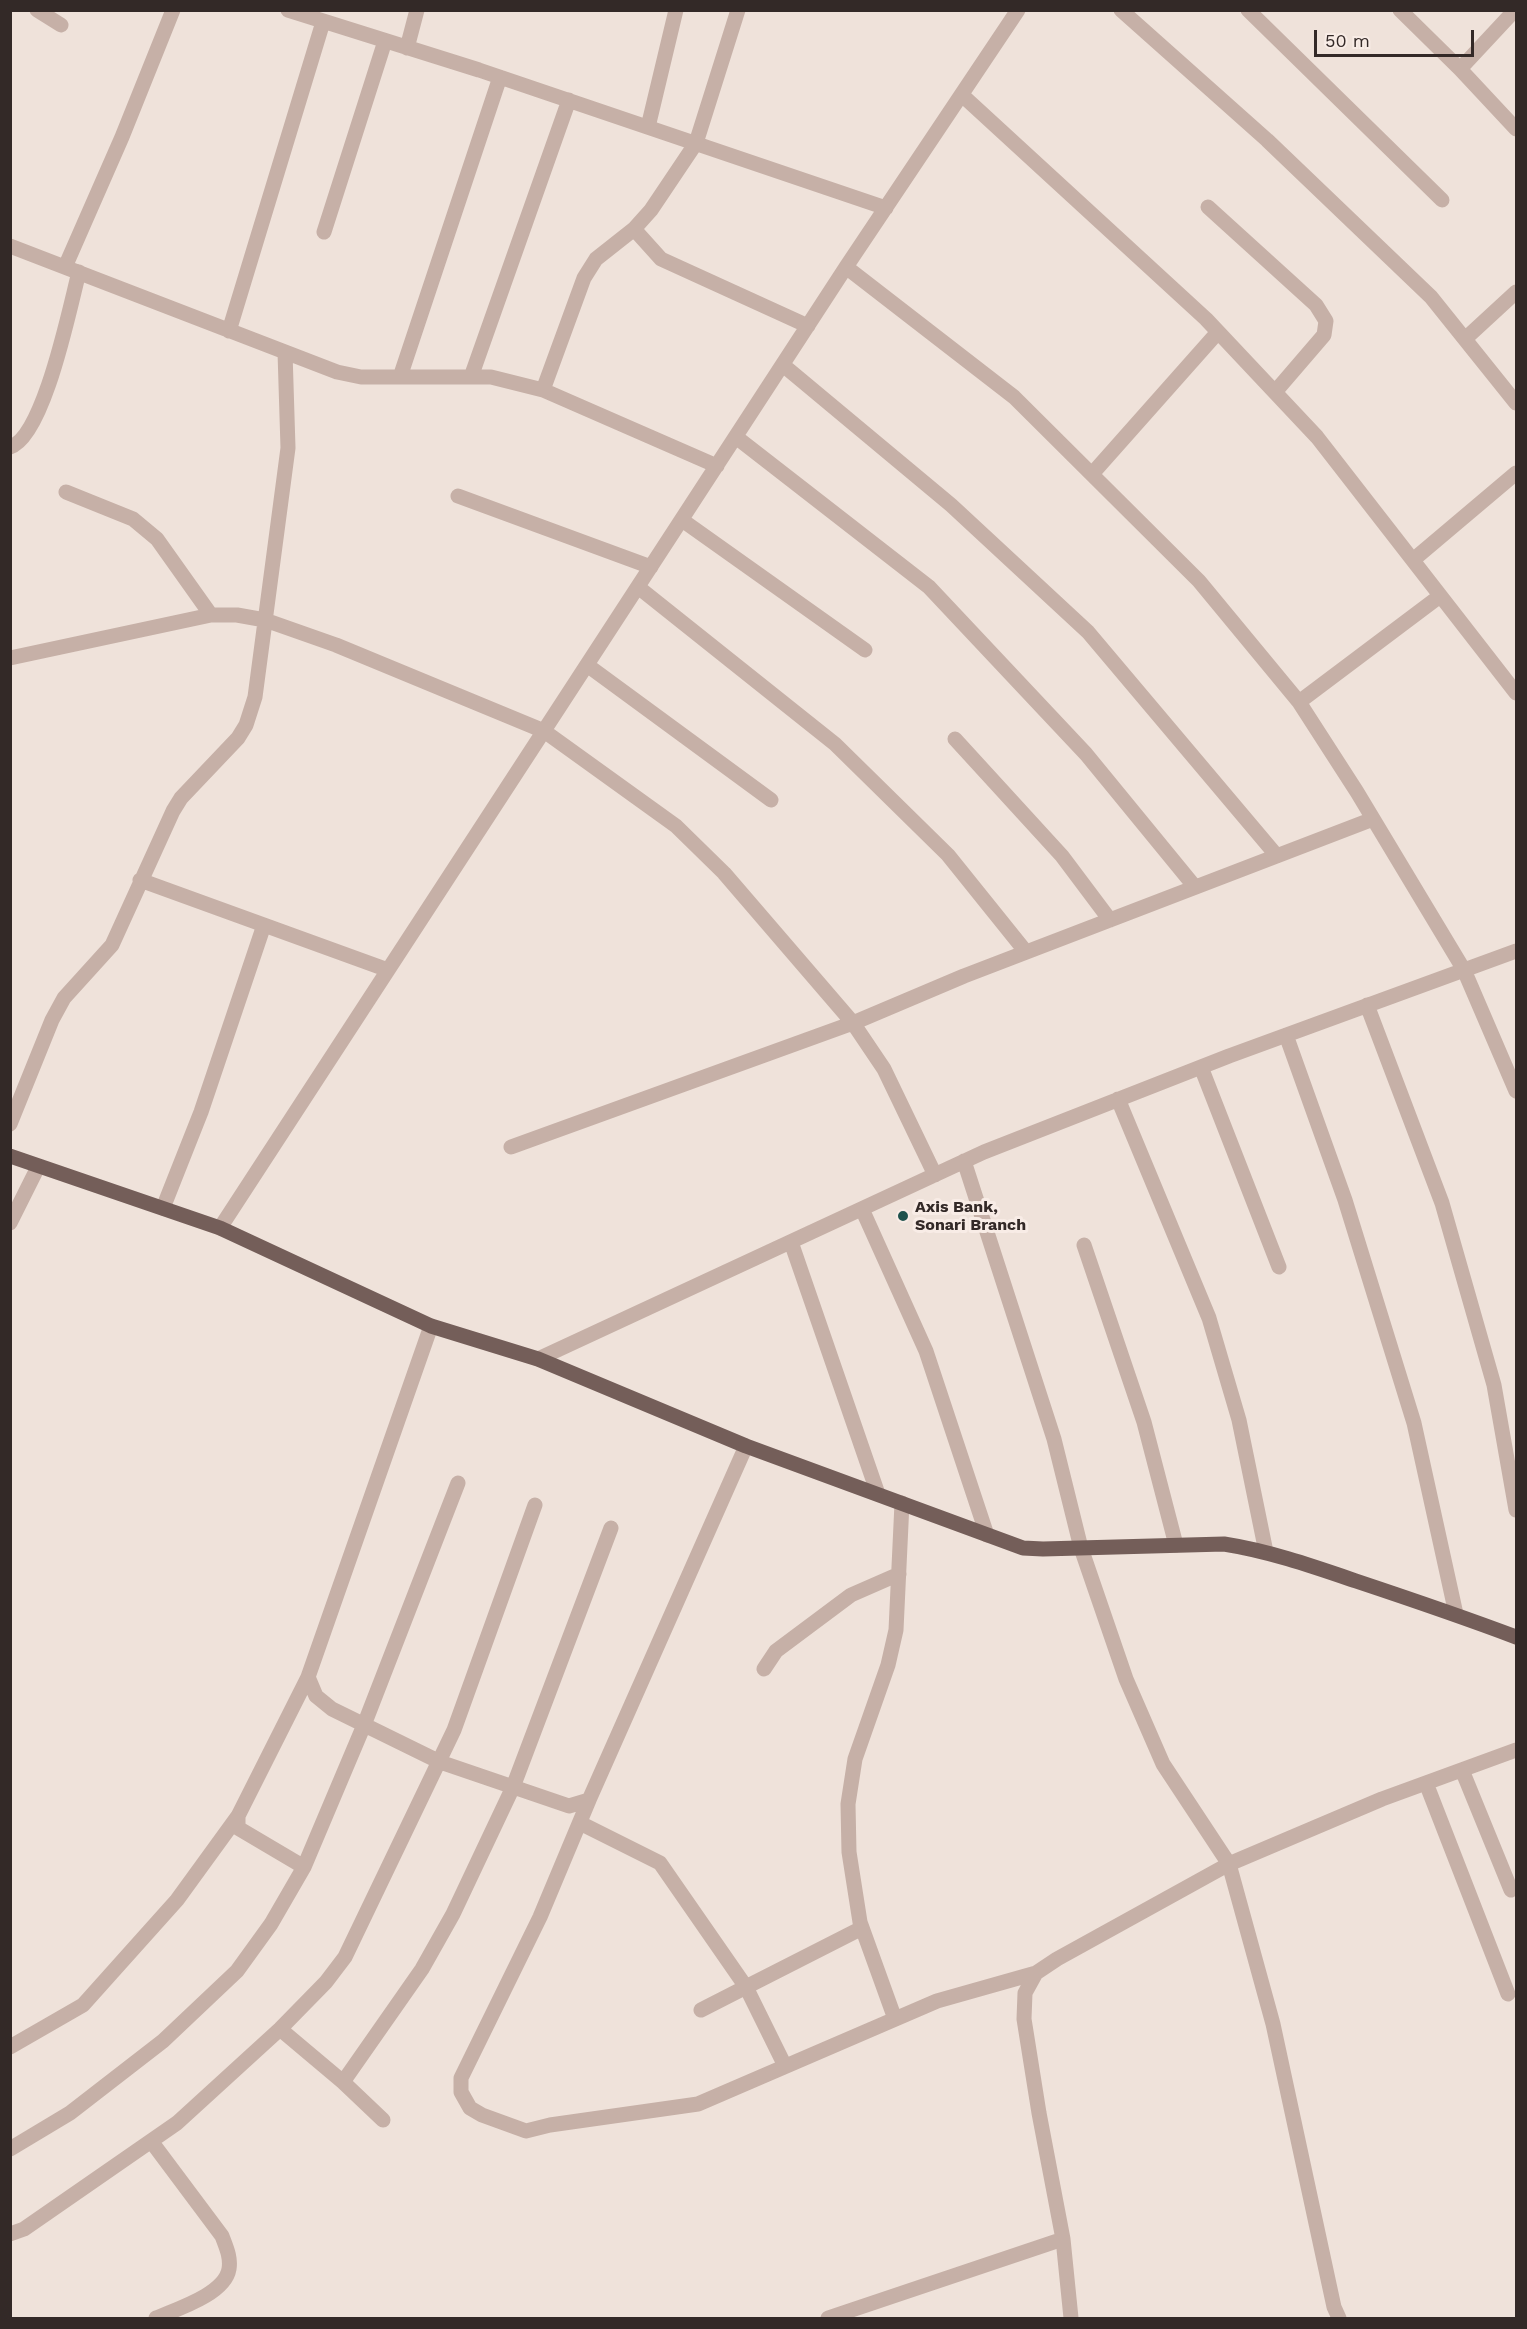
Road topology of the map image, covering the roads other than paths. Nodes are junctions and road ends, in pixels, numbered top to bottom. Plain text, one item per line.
1 (37, 10) edge
2 (173, 10) edge
3 (288, 10) edge
4 (417, 10) edge
5 (676, 10) edge
6 (738, 10) edge
7 (1018, 10) edge
8 (1121, 10) edge
9 (1248, 10) edge
10 (1400, 10) edge
11 (1515, 10) edge
12 (323, 21) junction
13 (61, 25) dead end
14 (385, 41) junction
15 (407, 48) junction
16 (1460, 69) junction
17 (500, 77) junction
18 (962, 95) junction
19 (569, 100) junction
20 (648, 127) junction
21 (1516, 129) edge
22 (696, 143) junction
23 (1442, 200) dead end
24 (1208, 207) dead end
25 (886, 208) junction
26 (634, 229) junction
27 (324, 232) dead end
28 (10, 246) edge
29 (846, 267) junction
30 (72, 269) junction
31 (1516, 292) edge
32 (808, 326) junction
33 (229, 331) junction
34 (1218, 332) junction
35 (1464, 339) junction
36 (285, 352) junction
37 (783, 365) junction
38 (400, 377) junction
39 (471, 377) junction
40 (543, 390) junction
41 (1275, 392) junction
42 (1516, 404) edge
43 (736, 437) junction
44 (10, 447) edge
45 (717, 466) junction
46 (1516, 473) edge
47 (1092, 474) junction
48 (66, 492) dead end
49 (458, 496) dead end
50 (682, 520) junction
51 (1413, 560) junction
52 (651, 567) junction
53 (638, 587) junction
54 (1440, 596) junction
55 (211, 615) junction
56 (265, 620) junction
57 (865, 650) dead end
58 (10, 658) edge
59 (587, 665) junction
60 (1516, 693) edge
61 (1299, 702) junction
62 (544, 731) junction
63 (955, 739) dead end
64 (771, 800) dead end
65 (1373, 819) junction
66 (1277, 855) junction
67 (140, 880) junction
68 (1195, 887) junction
69 (1110, 920) junction
70 (264, 925) junction
71 (1516, 951) edge
72 (1026, 952) junction
73 (388, 970) junction
74 (1464, 970) junction
75 (1367, 1005) junction
76 (853, 1023) junction
77 (1286, 1035) junction
78 (1201, 1067) junction
79 (1516, 1091) edge
80 (1118, 1100) junction
81 (10, 1124) edge
82 (511, 1147) dead end
83 (10, 1156) edge
84 (964, 1161) junction
85 (38, 1167) junction
86 (935, 1175) junction
87 (163, 1208) junction
88 (862, 1209) junction
89 (10, 1222) edge
90 (220, 1228) junction
91 (791, 1242) junction
92 (1084, 1245) dead end
93 (1279, 1267) dead end
94 (431, 1326) junction
95 (538, 1359) junction
96 (746, 1446) junction
97 (458, 1483) dead end
98 (878, 1494) junction
99 (902, 1503) junction
100 (535, 1505) dead end
101 (1516, 1510) edge
102 (611, 1528) dead end
103 (987, 1534) junction
104 (1176, 1545) junction
105 (1081, 1548) junction
106 (1266, 1552) junction
107 (899, 1574) junction
108 (1456, 1614) junction
109 (1516, 1637) edge
110 (764, 1670) dead end
111 (308, 1677) junction
112 (364, 1725) junction
113 (1516, 1750) edge
114 (440, 1762) junction
115 (1461, 1770) junction
116 (1426, 1783) junction
117 (513, 1787) junction
118 (589, 1800) junction
119 (238, 1816) junction
120 (580, 1823) junction
121 (1229, 1864) junction
122 (304, 1867) junction
123 (1511, 1890) dead end
124 (862, 1928) junction
125 (1036, 1973) junction
126 (746, 1987) junction
127 (1508, 1994) dead end
128 (701, 2010) dead end
129 (895, 2019) junction
130 (280, 2029) junction
131 (10, 2047) edge
132 (785, 2066) junction
133 (343, 2082) junction
134 (383, 2120) dead end
135 (151, 2141) junction
136 (10, 2149) edge
137 (10, 2234) edge
138 (1063, 2239) junction
139 (156, 2319) edge
140 (828, 2319) edge
141 (1071, 2319) edge
142 (1338, 2319) edge

1 - 13 street
2 - 30 street
3 - 12 street
4 - 15 street
5 - 20 street
6 - 22 street
7 - 18 street
8 - 35 street
9 - 23 street
10 - 16 street
11 - 16 street
12 - 14 street
12 - 33 street
14 - 15 street
14 - 27 street
15 - 17 street
16 - 21 street
17 - 19 street
17 - 38 street
18 - 25 street
18 - 34 street
19 - 20 street
19 - 39 street
20 - 22 street
22 - 25 street
22 - 26 street
24 - 41 street
25 - 29 street
26 - 32 street
26 - 40 street
28 - 30 street
29 - 32 street
29 - 47 street
30 - 33 street
30 - 44 street
31 - 35 street
32 - 37 street
33 - 36 street
34 - 41 street
34 - 47 street
35 - 42 street
36 - 38 street
36 - 56 street
37 - 43 street
37 - 66 street
38 - 39 street
39 - 40 street
40 - 45 street
41 - 51 street
43 - 45 street
43 - 68 street
45 - 50 street
46 - 51 street
47 - 61 street
48 - 55 street
49 - 52 street
50 - 52 street
50 - 57 street
51 - 54 street
52 - 53 street
53 - 59 street
53 - 72 street
54 - 60 street
54 - 61 street
55 - 56 street
55 - 58 street
56 - 62 street
56 - 67 street
59 - 62 street
59 - 64 street
61 - 65 street
62 - 73 street
62 - 76 street
63 - 69 street
65 - 66 street
65 - 74 street
66 - 68 street
67 - 70 street
67 - 81 street
68 - 69 street
69 - 72 street
70 - 73 street
70 - 87 street
71 - 74 street
72 - 76 street
73 - 90 street
74 - 75 street
74 - 79 street
75 - 77 street
75 - 101 street
76 - 82 street
76 - 86 street
77 - 78 street
77 - 108 street
78 - 80 street
78 - 93 street
80 - 84 street
80 - 106 street
83 - 85 main road
84 - 86 street
84 - 105 street
85 - 87 main road
85 - 89 street
86 - 88 street
87 - 90 main road
88 - 91 street
88 - 103 street
90 - 94 main road
91 - 95 street
91 - 98 street
92 - 104 street
94 - 95 main road
94 - 111 street
95 - 96 main road
96 - 98 main road
96 - 118 street
97 - 112 street
98 - 99 main road
99 - 103 main road
99 - 107 street
100 - 114 street
102 - 117 street
103 - 105 main road
104 - 105 main road
104 - 106 main road
105 - 121 street
106 - 108 main road
107 - 110 street
107 - 124 street
108 - 109 main road
111 - 112 street
111 - 119 street
112 - 114 street
112 - 122 street
113 - 115 street
114 - 117 street
114 - 130 street
115 - 116 street
115 - 123 street
116 - 121 street
116 - 127 street
117 - 118 street
117 - 133 street
118 - 120 street
119 - 122 street
119 - 131 street
120 - 126 street
120 - 132 street
121 - 125 street
121 - 142 street
122 - 136 street
124 - 126 street
124 - 129 street
125 - 129 street
125 - 138 street
126 - 128 street
126 - 132 street
129 - 132 street
130 - 133 street
130 - 135 street
133 - 134 street
135 - 137 street
135 - 139 street
138 - 140 street
138 - 141 street

